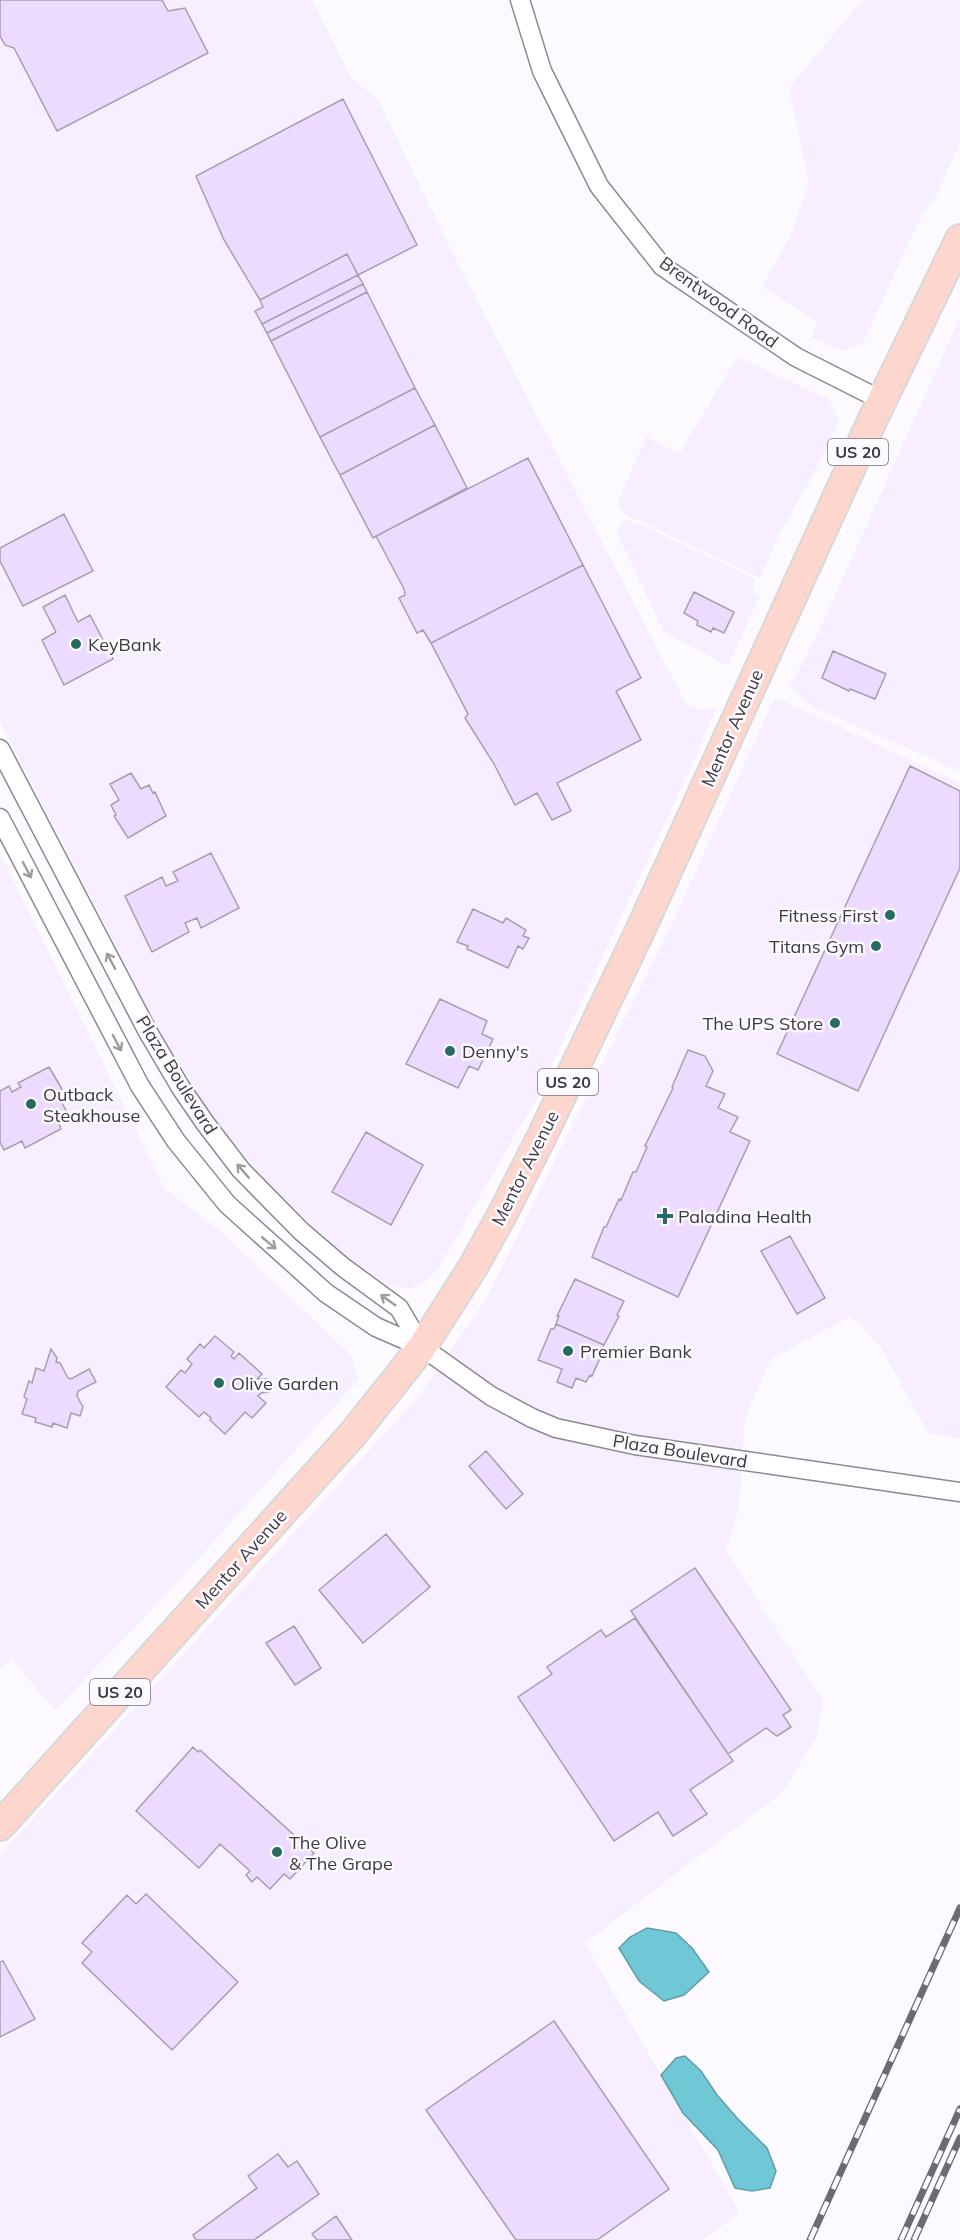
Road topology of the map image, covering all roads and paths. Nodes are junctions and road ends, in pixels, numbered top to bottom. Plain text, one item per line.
1 (520, 0) edge
2 (960, 239) edge
3 (882, 401) junction
4 (0, 749) edge
5 (0, 818) edge
6 (422, 1347) junction
7 (960, 1492) edge
8 (0, 1826) edge

1 - 3 street, Brentwood Road
2 - 3 main road, Mentor Avenue / US 20
3 - 6 main road, Mentor Avenue / US 20
6 -> 4 street, Plaza Boulevard
5 -> 6 street, Plaza Boulevard
6 - 7 street, Plaza Boulevard
6 - 8 main road, Mentor Avenue / US 20

